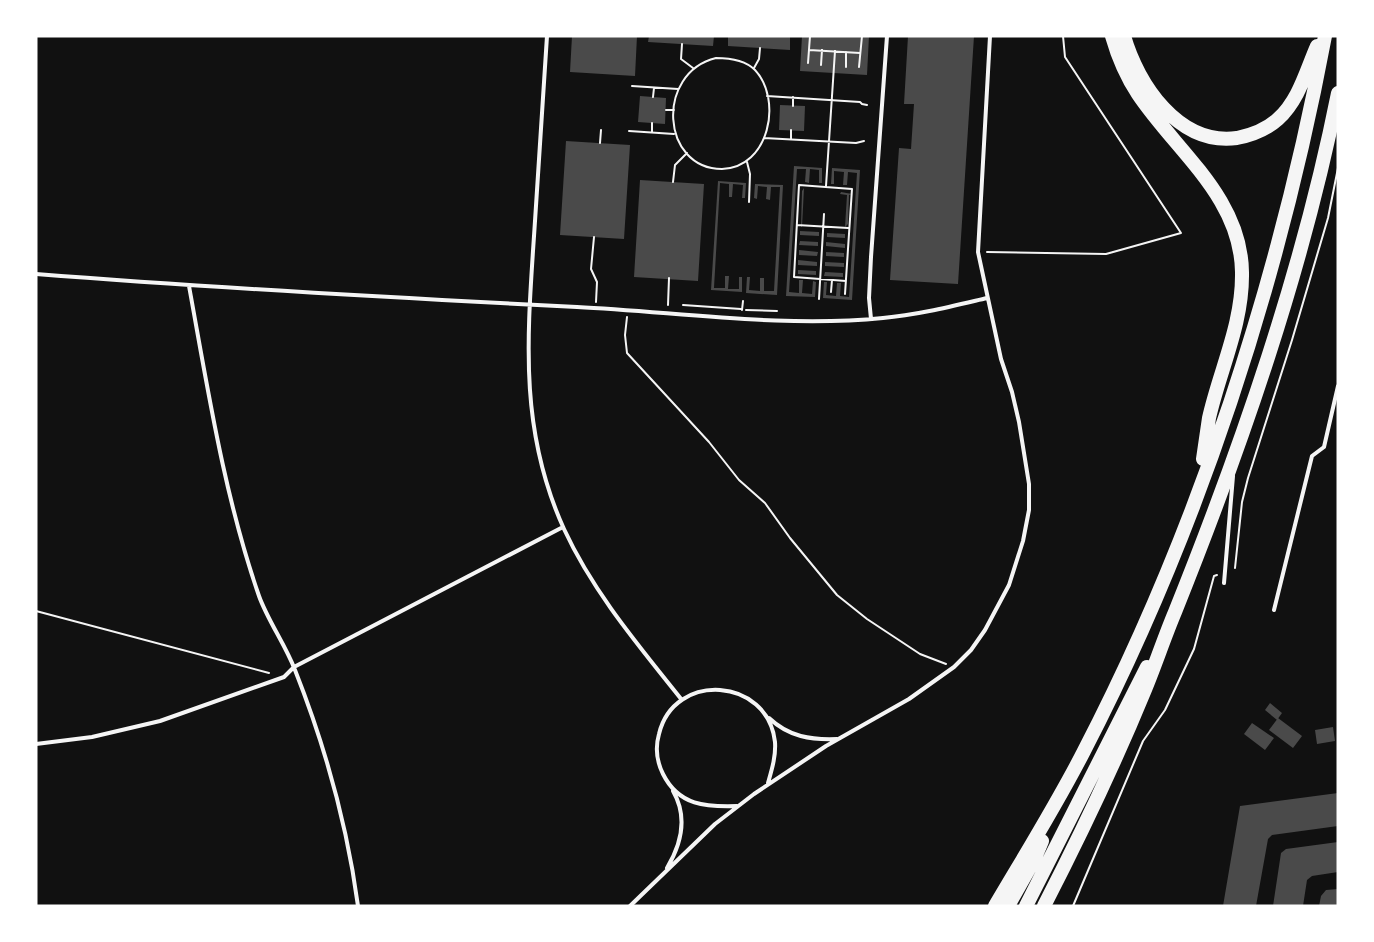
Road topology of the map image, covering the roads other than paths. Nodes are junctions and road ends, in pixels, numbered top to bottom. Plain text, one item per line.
1 (548, 36) edge
2 (887, 36) edge
3 (990, 36) edge
4 (1112, 36) edge
5 (1124, 36) edge
6 (1323, 36) edge
7 (1338, 93) edge
8 (36, 274) edge
9 (189, 286) junction
10 (987, 298) junction
11 (529, 304) junction
12 (871, 319) junction
13 (1338, 386) edge
14 (1236, 454) junction
15 (1197, 496) junction
16 (563, 527) junction
17 (1224, 583) dead end
18 (1274, 610) dead end
19 (1170, 626) junction
20 (294, 667) junction
21 (682, 700) junction
22 (762, 711) junction
23 (838, 739) junction
24 (36, 744) edge
25 (768, 784) junction
26 (672, 787) junction
27 (1063, 792) junction
28 (738, 806) junction
29 (663, 875) junction
30 (358, 906) edge
31 (630, 906) edge
32 (995, 906) edge
33 (1008, 906) edge
34 (1026, 906) edge
35 (1044, 906) edge

1 - 11 lane
2 - 12 lane
3 - 10 lane
4 - 15 highway
5 - 6 highway
6 - 15 highway
7 - 14 highway
8 - 9 lane
9 - 11 lane
9 - 20 lane
10 - 12 lane
10 - 23 lane
11 - 12 lane
11 - 16 lane
13 - 18 lane
14 - 17 lane
14 - 19 highway
15 - 27 highway
16 - 20 lane
16 - 21 lane
19 - 34 highway
19 - 35 highway
20 - 24 lane
20 - 30 lane
21 - 22 lane
21 - 26 lane
22 - 23 lane
22 - 25 lane
23 - 25 lane
25 - 28 lane
26 - 28 lane
26 - 29 lane
27 - 32 highway
27 - 33 highway
28 - 29 lane
29 - 31 lane

